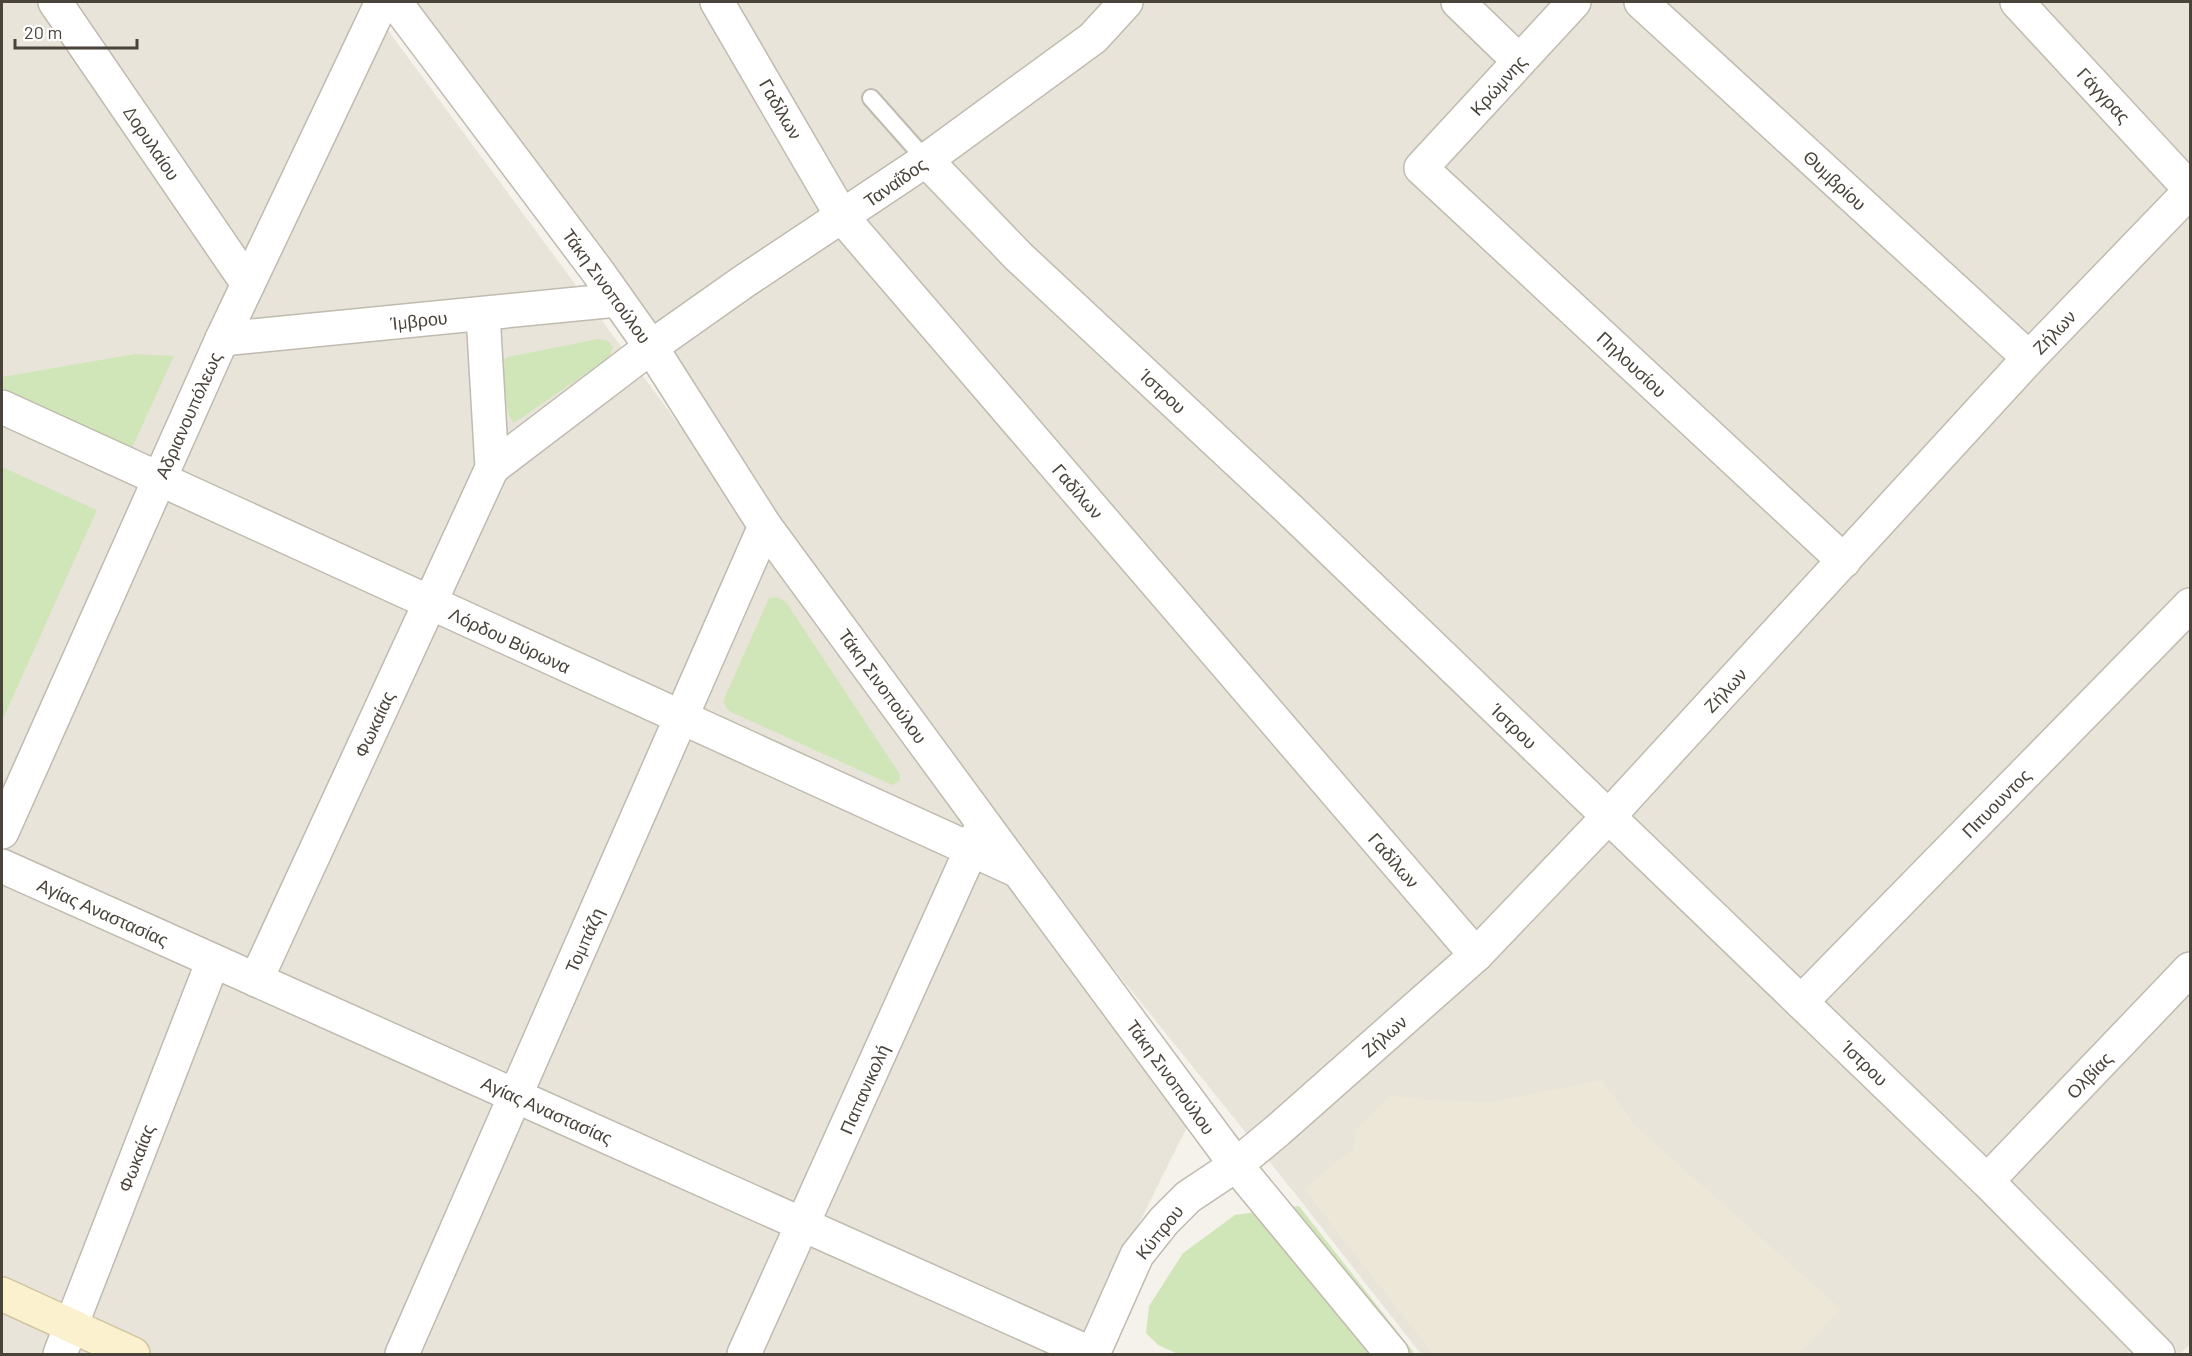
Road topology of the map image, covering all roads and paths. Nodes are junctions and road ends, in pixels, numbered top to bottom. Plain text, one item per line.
1 (55, 2) edge
2 (382, 2) edge
3 (395, 2) edge
4 (717, 2) edge
5 (1126, 2) edge
6 (1458, 2) edge
7 (1574, 2) edge
8 (1641, 2) edge
9 (2017, 2) edge
10 (1519, 61) junction
11 (871, 98) dead end
12 (926, 160) junction
13 (1421, 168) joint
14 (2190, 190) edge
15 (843, 218) junction
16 (248, 284) junction
17 (617, 300) junction
18 (483, 314) junction
19 (222, 339) junction
20 (651, 347) junction
21 (2029, 358) junction
22 (2, 407) edge
23 (492, 468) junction
24 (159, 479) junction
25 (765, 526) junction
26 (1844, 561) junction
27 (430, 603) junction
28 (2190, 605) edge
29 (682, 718) junction
30 (1608, 817) junction
31 (2, 832) edge
32 (977, 837) junction
33 (2, 866) edge
34 (1476, 955) junction
35 (213, 961) junction
36 (2190, 969) edge
37 (256, 980) junction
38 (1801, 1002) junction
39 (516, 1096) junction
40 (1236, 1165) junction
41 (1987, 1181) junction
42 (802, 1225) junction
43 (2, 1294) edge
44 (65, 1340) edge
45 (134, 1354) edge
46 (402, 1354) edge
47 (744, 1354) edge
48 (1093, 1354) edge
49 (1392, 1354) edge
50 (2158, 1354) edge

1 - 16 street, Δορυλαίου
2 - 16 street, Αδριανουπόλεως
3 - 17 street, Τάκη Σινοπούλου
4 - 15 street, Γαδίλων
5 - 12 street, Ταναΐδος
6 - 10 street
7 - 10 street, Κρώμνης
8 - 21 street, Θυμβρίου
9 - 14 street, Γάγγρας
10 - 13 street, Κρώμνης
11 - 12 lane, Ίστρου
12 - 15 street, Ταναΐδος
12 - 30 street, Ίστρου
13 - 26 street, Πηλουσίου
14 - 21 street, Ζήλων
15 - 20 street, Ταναΐδος
15 - 34 street, Γαδίλων
16 - 19 street, Αδριανουπόλεως
17 - 18 street, Ίμβρου
17 - 20 street, Τάκη Σινοπούλου
18 - 19 street, Ίμβρου
18 - 23 street, Φωκαίας
19 - 24 street, Αδριανουπόλεως
20 - 23 street, Φωκαίας
20 - 25 street, Τάκη Σινοπούλου
21 - 26 street, Ζήλων
22 - 24 street, Λόρδου Βύρωνα
23 - 27 street, Φωκαίας
24 - 27 street, Λόρδου Βύρωνα
24 - 31 street, Αδριανουπόλεως
25 - 29 street, Τομπάζη
25 - 32 street, Τάκη Σινοπούλου
26 - 30 street, Ζήλων
27 - 29 street, Λόρδου Βύρωνα
27 - 37 street, Φωκαίας
28 - 38 street, Πιτυουντος
29 - 32 street, Λόρδου Βύρωνα
29 - 39 street, Τομπάζη
30 - 34 street, Ζήλων
30 - 38 street, Ίστρου
32 - 40 street, Τάκη Σινοπούλου
32 - 42 street, Παπανικολή
33 - 35 street, Αγίας Αναστασίας
34 - 40 street, Ζήλων
35 - 37 street, Αγίας Αναστασίας
35 - 44 street, Φωκαίας
36 - 41 street, Ολβίας
37 - 39 street, Αγίας Αναστασίας
38 - 41 street, Ίστρου
39 - 42 street, Αγίας Αναστασίας
39 - 46 street, Τομπάζη
40 - 48 street, Κύπρου
40 - 49 street, Τάκη Σινοπούλου
41 - 50 street, Ίστρου
42 - 47 street, Παπανικολή
42 - 48 street, Αγίας Αναστασίας
43 - 44 street
44 - 45 street

